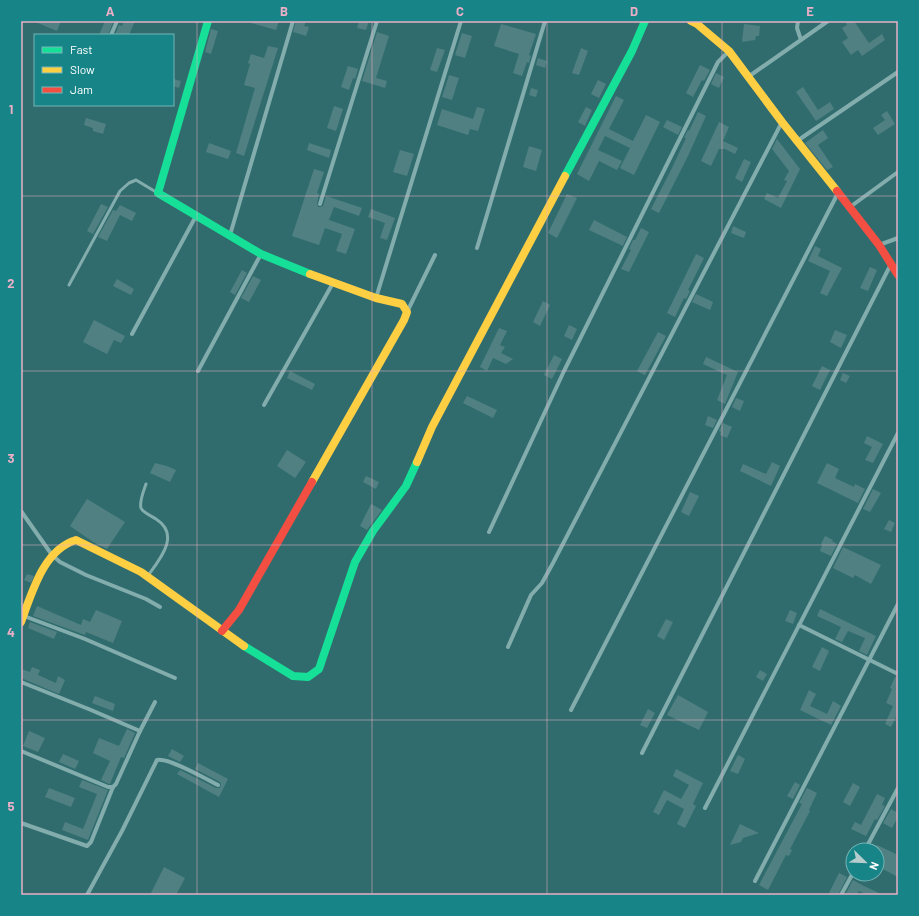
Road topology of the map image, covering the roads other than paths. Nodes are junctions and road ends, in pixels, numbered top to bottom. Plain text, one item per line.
1 (117, 21) edge
2 (208, 21) edge
3 (293, 21) edge
4 (377, 21) edge
5 (461, 21) edge
6 (545, 21) edge
7 (645, 21) edge
8 (691, 21) edge
9 (798, 21) edge
10 (828, 21) edge
11 (111, 34) edge
12 (801, 40) junction
13 (729, 51) junction
14 (898, 72) edge
15 (748, 77) junction
16 (782, 122) junction
17 (797, 141) junction
18 (898, 172) edge
19 (158, 193) junction
20 (839, 193) junction
21 (320, 204) dead end
22 (850, 207) junction
23 (196, 216) junction
24 (230, 235) junction
25 (898, 238) edge
26 (879, 245) junction
27 (477, 248) dead end
28 (261, 254) junction
29 (435, 256) dead end
30 (891, 264) junction
31 (898, 275) edge
32 (333, 283) junction
33 (70, 286) dead end
34 (376, 298) junction
35 (407, 312) junction
36 (132, 334) dead end
37 (198, 371) dead end
38 (264, 405) dead end
39 (898, 433) edge
40 (146, 484) dead end
41 (21, 511) edge
42 (489, 532) dead end
43 (52, 555) junction
44 (147, 577) junction
45 (898, 604) edge
46 (160, 607) dead end
47 (22, 619) edge
48 (799, 625) junction
49 (222, 631) junction
50 (508, 647) dead end
51 (870, 659) junction
52 (898, 674) edge
53 (175, 678) dead end
54 (21, 682) edge
55 (155, 702) dead end
56 (571, 710) dead end
57 (140, 731) junction
58 (21, 750) edge
59 (642, 753) dead end
60 (218, 785) dead end
61 (113, 787) junction
62 (898, 788) edge
63 (705, 808) dead end
64 (21, 824) edge
65 (869, 842) edge
66 (755, 881) dead end
67 (848, 882) edge
68 (88, 895) edge
69 (841, 895) edge

1 - 11 street
2 - 19 street
3 - 24 street
4 - 21 street
5 - 34 street
6 - 27 street
7 - 49 street
8 - 13 street
9 - 12 street
10 - 12 street
12 - 15 street
13 - 15 street
13 - 42 street
14 - 17 street
15 - 16 street
16 - 17 street
16 - 50 street
17 - 20 street
18 - 22 street
19 - 23 street
19 - 33 lane
20 - 22 street
20 - 56 street
22 - 26 street
23 - 24 street
23 - 36 street
24 - 28 street
25 - 26 street
26 - 30 street
28 - 32 street
28 - 37 street
29 - 35 street
30 - 31 street
30 - 59 street
32 - 34 street
32 - 38 street
34 - 35 street
35 - 49 street
39 - 48 street
40 - 44 lane
41 - 43 street
43 - 44 street
43 - 46 street
43 - 47 street
44 - 49 street
45 - 51 street
47 - 53 street
48 - 51 street
48 - 63 street
51 - 52 street
51 - 66 street
54 - 57 street
55 - 57 street
57 - 61 street
58 - 61 street
60 - 68 street
61 - 64 street
62 - 65 street
67 - 69 street

